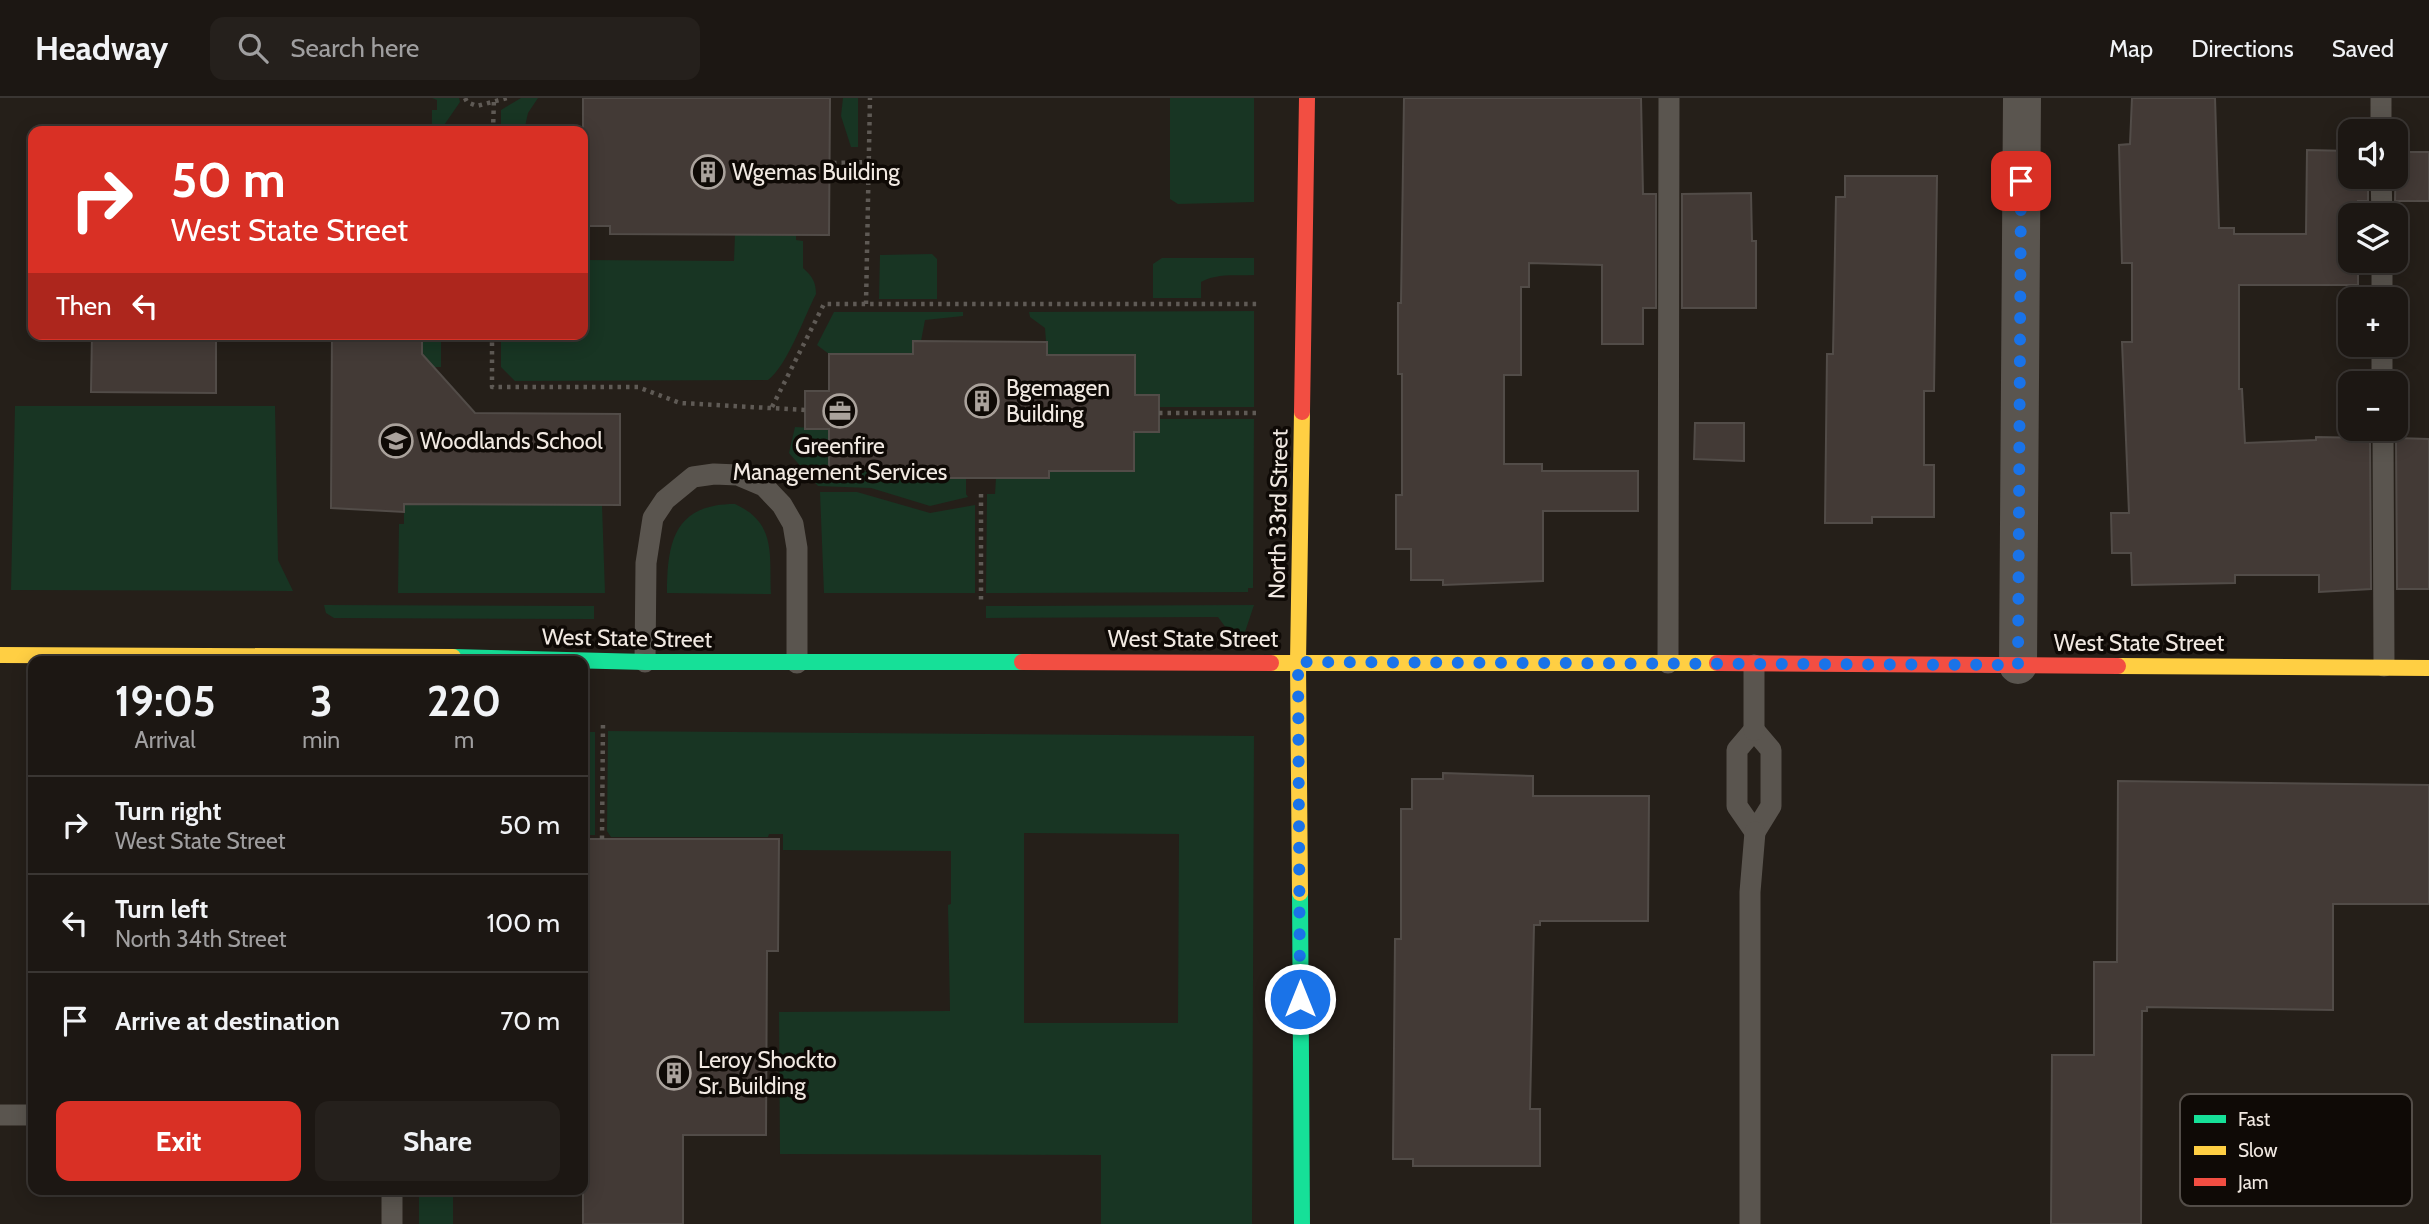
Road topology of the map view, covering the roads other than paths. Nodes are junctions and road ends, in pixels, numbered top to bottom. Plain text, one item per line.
1 (1307, 98) edge
2 (1670, 98) edge
3 (2022, 98) edge
4 (2381, 98) edge
5 (2381, 119) edge
6 (2383, 441) edge
7 (0, 655) edge
8 (418, 656) edge
9 (588, 660) edge
10 (645, 662) junction
11 (1298, 662) junction
12 (797, 663) junction
13 (1668, 663) junction
14 (1754, 665) junction
15 (2018, 665) junction
16 (2384, 666) junction
17 (2429, 668) edge
18 (1754, 730) junction
19 (1755, 832) junction
20 (0, 1115) edge
21 (28, 1115) edge
22 (392, 1195) edge
23 (392, 1224) edge
24 (1302, 1224) edge
25 (1750, 1224) edge

1 - 11 street, North 33rd Street
2 - 13 lane
3 - 15 street
4 - 5 lane
6 - 16 lane
7 - 8 street, West State Street
9 - 10 street, West State Street
10 - 12 street, West State Street
10 - 12 lane
11 - 12 street, West State Street
11 - 13 street, West State Street
11 - 24 street, North 33rd Street
13 - 14 street, West State Street
14 - 15 street, West State Street
14 - 18 lane
15 - 16 street, West State Street
16 - 17 street, West State Street
18 - 19 lane
18 - 19 lane
19 - 25 lane
20 - 21 lane
22 - 23 lane

